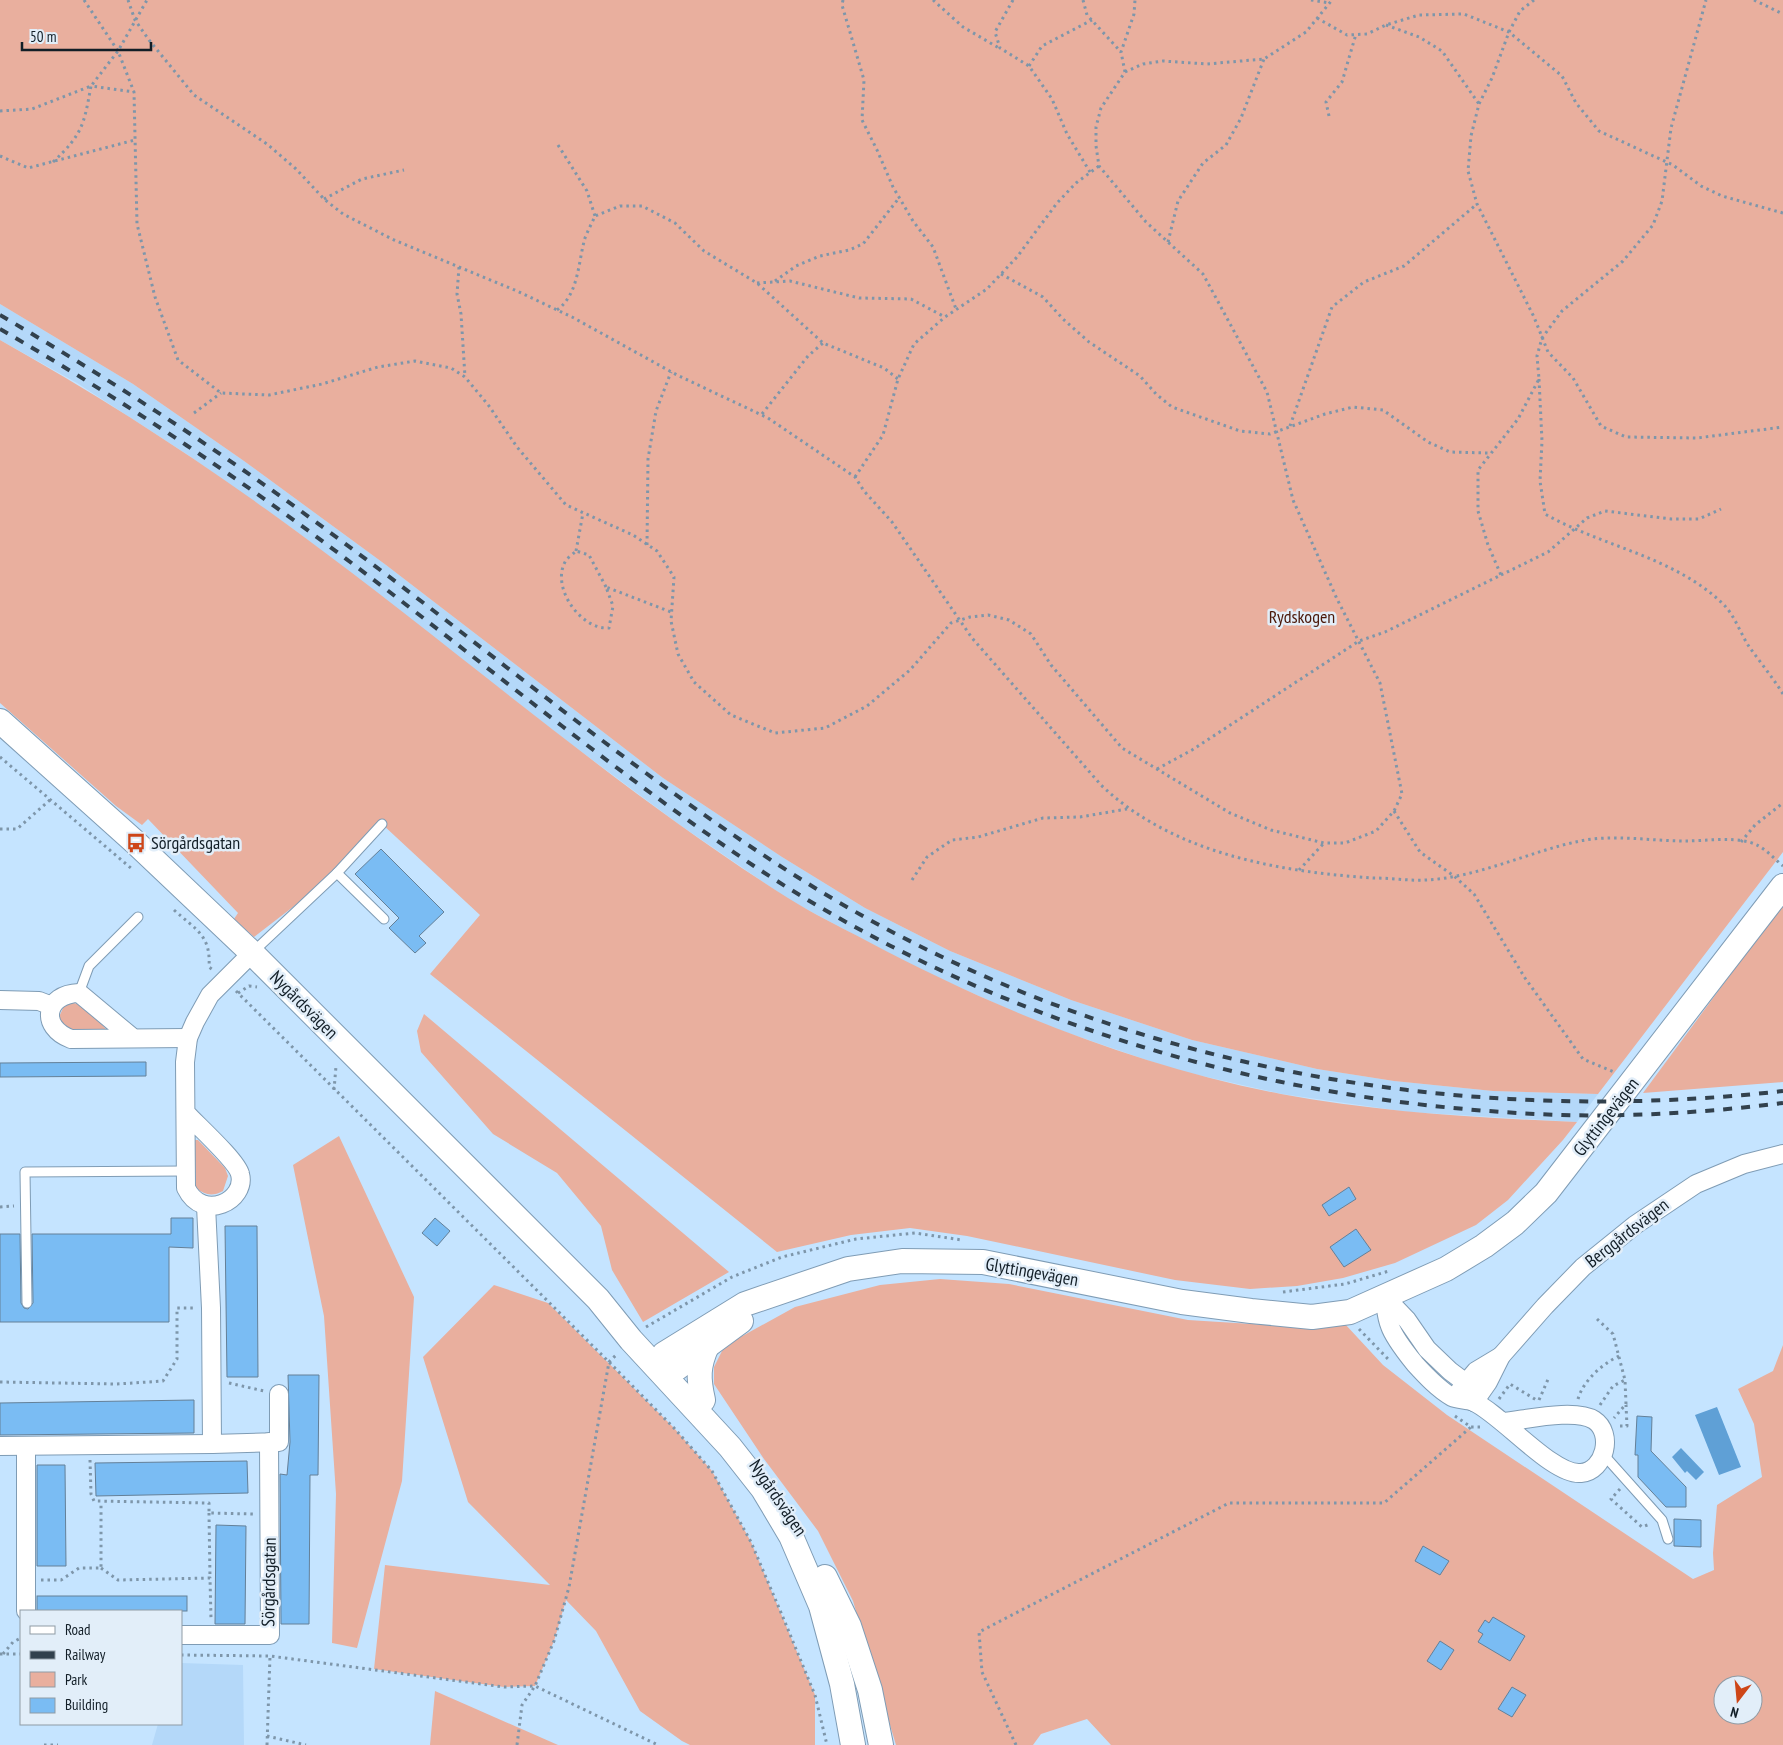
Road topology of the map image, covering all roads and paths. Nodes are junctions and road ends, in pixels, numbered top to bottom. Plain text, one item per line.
1 (84, 0) edge
2 (128, 0) edge
3 (147, 0) edge
4 (843, 0) edge
5 (933, 0) edge
6 (1013, 0) edge
7 (1083, 0) edge
8 (1135, 0) edge
9 (1311, 0) edge
10 (1534, 0) edge
11 (1706, 0) edge
12 (1754, 0) edge
13 (1331, 1) edge
14 (1783, 14) edge
15 (1317, 18) junction
16 (135, 20) junction
17 (1092, 20) junction
18 (1386, 25) junction
19 (1509, 32) junction
20 (1356, 34) junction
21 (1000, 48) junction
22 (118, 51) junction
23 (1121, 52) junction
24 (1264, 59) junction
25 (1030, 66) junction
26 (1125, 72) junction
27 (91, 86) junction
28 (134, 92) junction
29 (1479, 104) junction
30 (0, 111) edge
31 (1329, 116) dead end
32 (135, 140) junction
33 (558, 145) dead end
34 (0, 156) edge
35 (53, 162) junction
36 (1667, 162) junction
37 (1099, 166) junction
38 (404, 170) dead end
39 (1090, 172) junction
40 (899, 198) junction
41 (324, 199) junction
42 (1477, 204) junction
43 (1783, 213) edge
44 (596, 216) junction
45 (1168, 242) junction
46 (459, 267) junction
47 (1001, 274) junction
48 (774, 282) junction
49 (757, 283) junction
50 (956, 309) junction
51 (557, 310) junction
52 (945, 317) junction
53 (1542, 338) junction
54 (823, 343) junction
55 (671, 372) junction
56 (465, 377) junction
57 (898, 379) junction
58 (1539, 379) junction
59 (221, 393) junction
60 (194, 413) dead end
61 (762, 415) junction
62 (1290, 426) junction
63 (1783, 427) edge
64 (1277, 432) junction
65 (1490, 453) junction
66 (855, 477) junction
67 (1722, 509) dead end
68 (583, 513) junction
69 (1573, 530) junction
70 (647, 545) junction
71 (576, 551) junction
72 (1501, 575) junction
73 (606, 587) junction
74 (671, 612) junction
75 (958, 620) junction
76 (1359, 641) junction
77 (1783, 694) edge
78 (0, 721) edge
79 (0, 757) edge
80 (1157, 769) junction
81 (51, 799) junction
82 (1783, 803) edge
83 (1127, 809) junction
84 (1394, 811) junction
85 (382, 824) dead end
86 (0, 829) edge
87 (1741, 842) junction
88 (1324, 843) junction
89 (1299, 870) junction
90 (1781, 870) edge
91 (134, 871) dead end
92 (337, 873) junction
93 (1454, 876) junction
94 (912, 880) dead end
95 (169, 905) dead end
96 (138, 917) dead end
97 (384, 919) dead end
98 (252, 953) junction
99 (224, 980) junction
100 (79, 993) junction
101 (0, 1000) edge
102 (52, 1006) junction
103 (133, 1038) junction
104 (188, 1038) junction
105 (336, 1066) dead end
106 (1621, 1075) dead end
107 (334, 1090) junction
108 (186, 1113) junction
109 (1783, 1154) edge
110 (185, 1171) junction
111 (206, 1206) junction
112 (967, 1241) dead end
113 (1398, 1268) dead end
114 (812, 1280) junction
115 (1280, 1292) dead end
116 (1384, 1296) junction
117 (26, 1303) dead end
118 (211, 1308) junction
119 (1597, 1319) dead end
120 (636, 1335) junction
121 (707, 1346) junction
122 (1501, 1356) junction
123 (1619, 1356) junction
124 (609, 1362) junction
125 (667, 1364) junction
126 (1549, 1377) dead end
127 (212, 1379) junction
128 (1625, 1380) junction
129 (0, 1382) edge
130 (1466, 1383) junction
131 (279, 1394) joint
132 (1454, 1398) junction
133 (704, 1400) junction
134 (1474, 1402) junction
135 (1577, 1402) dead end
136 (1626, 1404) junction
137 (1599, 1408) dead end
138 (1536, 1418) junction
139 (1613, 1418) dead end
140 (1503, 1422) junction
141 (1620, 1426) dead end
142 (1471, 1427) dead end
143 (269, 1442) junction
144 (212, 1444) junction
145 (90, 1445) junction
146 (0, 1446) edge
147 (26, 1446) junction
148 (1603, 1454) junction
149 (1627, 1480) junction
150 (101, 1502) junction
151 (209, 1513) junction
152 (270, 1514) junction
153 (1662, 1520) junction
154 (1668, 1539) dead end
155 (101, 1568) junction
156 (210, 1578) junction
157 (26, 1580) junction
158 (26, 1610) edge
159 (182, 1635) edge
160 (212, 1635) junction
161 (20, 1638) edge
162 (2, 1654) edge
163 (20, 1654) edge
164 (182, 1655) edge
165 (270, 1656) junction
166 (535, 1686) junction
167 (267, 1736) junction
168 (44, 1745) edge
169 (58, 1745) edge
170 (267, 1745) edge
171 (306, 1745) edge
172 (517, 1745) edge
173 (658, 1745) edge
174 (827, 1745) edge
175 (853, 1745) edge
176 (881, 1745) edge
177 (1016, 1745) edge

1 - 22 path
2 - 16 path
3 - 16 path
4 - 40 path
5 - 21 path
6 - 21 path
7 - 17 path
8 - 23 path
9 - 13 path
10 - 19 path
11 - 36 path
12 - 14 path
13 - 15 path
15 - 20 path
15 - 24 path
16 - 22 path
16 - 41 path
17 - 23 path
17 - 25 path
18 - 19 path
18 - 20 path
18 - 29 path
19 - 29 path
19 - 36 path
20 - 31 path
21 - 25 path
22 - 27 path
22 - 28 path
23 - 26 path
24 - 26 path
24 - 45 path
25 - 39 path
26 - 37 path
27 - 28 path
27 - 30 path
27 - 35 path
28 - 32 path
29 - 42 path
32 - 35 path
32 - 59 path
33 - 44 path
34 - 35 path
36 - 43 path
36 - 53 path
37 - 39 path
37 - 45 path
38 - 41 path
39 - 47 path
40 - 48 path
40 - 50 path
41 - 46 path
42 - 53 path
42 - 62 path
44 - 49 path
44 - 51 path
45 - 64 path
46 - 51 path
46 - 56 path
47 - 50 path
47 - 64 path
48 - 49 path
48 - 52 path
49 - 54 path
50 - 52 path
51 - 55 path
52 - 57 path
53 - 58 path
53 - 63 path
54 - 57 path
54 - 61 path
55 - 61 path
55 - 70 path
56 - 59 path
56 - 68 path
57 - 66 path
58 - 65 path
58 - 69 path
59 - 60 path
61 - 66 path
62 - 64 path
62 - 65 path
64 - 76 path
65 - 72 path
66 - 75 path
67 - 69 path
68 - 70 path
68 - 71 path
69 - 72 path
69 - 77 path
70 - 74 path
71 - 73 path
71 - 73 path
72 - 76 path
73 - 74 path
74 - 75 path
75 - 80 path
75 - 83 path
76 - 80 path
76 - 84 path
78 - 98 street, Nygårdsvägen
79 - 81 path
80 - 88 path
81 - 86 path
81 - 91 path
82 - 87 path
83 - 89 path
83 - 94 path
84 - 88 path
84 - 93 path
85 - 92 lane
87 - 90 path
87 - 93 path
88 - 89 path
89 - 93 path
90 - 116 street, Glyttingevägen
92 - 97 lane
92 - 98 lane
93 - 106 path
95 - 99 path
96 - 100 lane
98 - 99 street
98 - 120 street, Nygårdsvägen
99 - 104 street
99 - 107 path
100 - 102 street
100 - 103 street
101 - 102 street
102 - 103 street
103 - 104 street
104 - 108 street
105 - 107 path
107 - 124 path
108 - 110 street
108 - 111 street
109 - 122 street, Berggårdsvägen
110 - 111 street
110 - 117 lane
111 - 118 street
112 - 120 path
113 - 115 path
114 - 116 street, Glyttingevägen
114 - 121 street, Glyttingevägen
114 - 125 street, Glyttingevägen
116 - 130 street
116 - 132 street
118 - 127 street
118 - 129 path
119 - 123 path
120 - 124 path
120 - 125 street, Nygårdsvägen
121 - 125 street, Glyttingevägen
121 - 133 street
122 - 130 street, Berggårdsvägen
122 - 134 street, Berggårdsvägen
123 - 128 path
123 - 135 path
124 - 166 path
124 - 174 path
125 - 133 street, Nygårdsvägen
125 - 175 street, Nygårdsvägen
126 - 138 path
127 - 131 path
127 - 144 street
128 - 136 path
128 - 137 path
130 - 132 street, Berggårdsvägen
130 - 134 street
131 - 143 street
132 - 134 street
133 - 176 street, Nygårdsvägen
134 - 140 street
136 - 139 path
136 - 141 path
138 - 140 street
138 - 148 street
140 - 148 street
142 - 177 path
143 - 144 street
143 - 152 street, Sörgårdsgatan
144 - 145 street
145 - 147 street
145 - 150 path
146 - 147 street
147 - 157 street
148 - 149 lane
149 - 153 lane
149 - 153 path
150 - 151 path
150 - 155 path
151 - 152 path
151 - 156 path
152 - 160 street, Sörgårdsgatan
153 - 154 lane
155 - 156 path
155 - 157 path
156 - 160 path
157 - 158 street
159 - 160 street, Sörgårdsgatan
161 - 162 path
162 - 163 path
164 - 165 path
165 - 166 path
165 - 167 path
166 - 172 path
166 - 173 path
167 - 170 path
167 - 171 path
168 - 169 path

